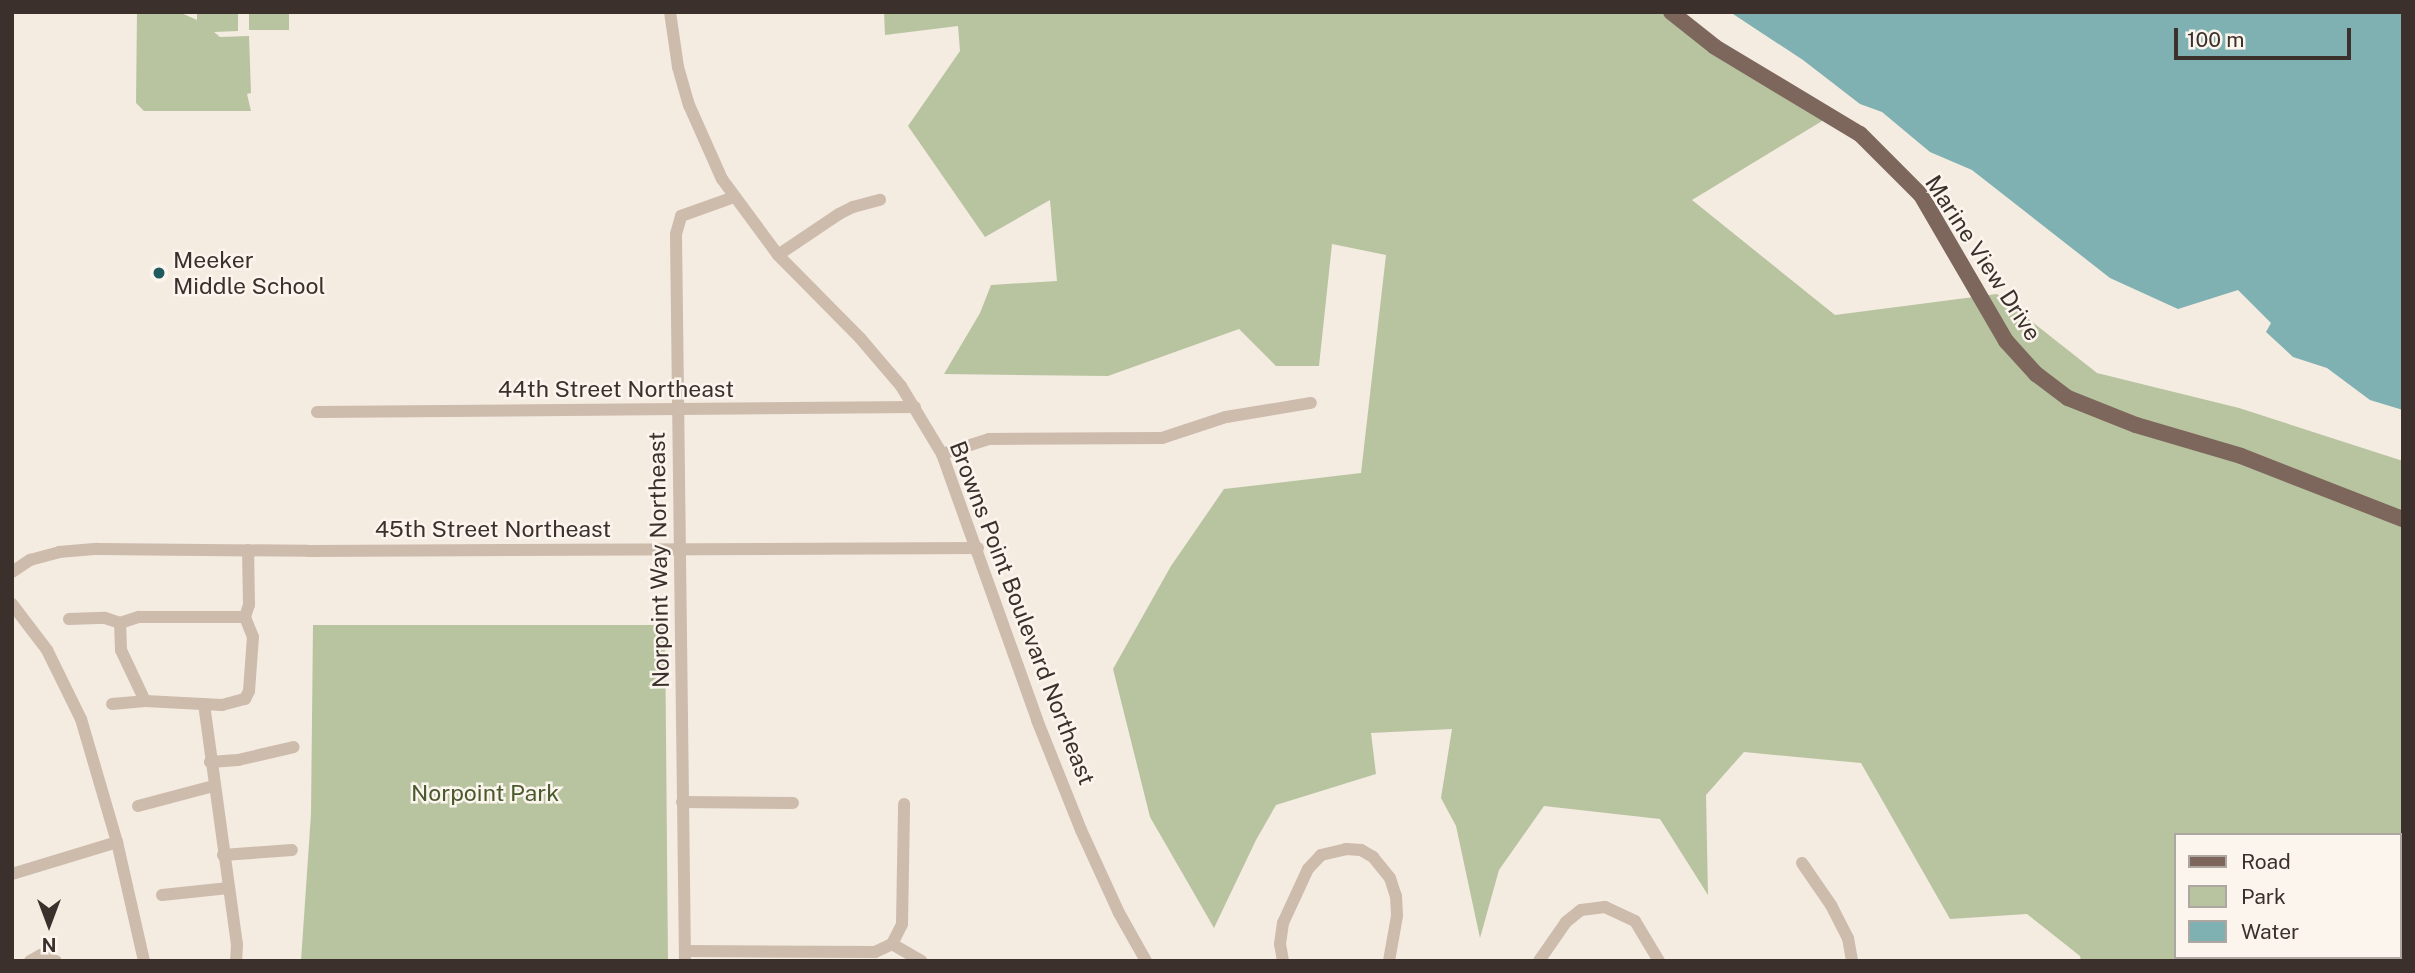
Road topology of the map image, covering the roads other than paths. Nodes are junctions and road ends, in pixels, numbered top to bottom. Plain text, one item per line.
1 (670, 12) edge
2 (1671, 12) edge
3 (734, 197) junction
4 (880, 200) dead end
5 (778, 255) junction
6 (1311, 403) dead end
7 (915, 407) junction
8 (678, 410) junction
9 (317, 412) dead end
10 (942, 454) junction
11 (2403, 519) edge
12 (978, 548) junction
13 (248, 550) junction
14 (679, 550) junction
15 (12, 572) edge
16 (12, 604) edge
17 (245, 617) junction
18 (69, 619) dead end
19 (120, 623) junction
20 (145, 701) junction
21 (112, 704) dead end
22 (204, 704) junction
23 (294, 747) dead end
24 (210, 762) junction
25 (213, 786) junction
26 (682, 802) junction
27 (793, 803) dead end
28 (904, 804) dead end
29 (138, 806) dead end
30 (117, 842) junction
31 (292, 850) dead end
32 (223, 855) junction
33 (1802, 863) dead end
34 (12, 874) edge
35 (229, 888) junction
36 (162, 895) dead end
37 (892, 944) junction
38 (685, 956) edge
39 (775, 957) edge
40 (30, 961) edge
41 (56, 961) edge
42 (144, 961) edge
43 (236, 961) edge
44 (921, 961) edge
45 (1146, 961) edge
46 (1283, 961) edge
47 (1389, 961) edge
48 (1539, 961) edge
49 (1659, 961) edge
50 (1852, 961) edge

1 - 3 street, Browns Point Boulevard Northeast
2 - 11 main road, Marine View Drive
3 - 5 street, Browns Point Boulevard Northeast
3 - 8 street, Norpoint Way Northeast
4 - 5 street
5 - 7 street, Browns Point Boulevard Northeast
6 - 10 street
7 - 8 street, 44th Street Northeast
7 - 10 street, Browns Point Boulevard Northeast
8 - 9 street, 44th Street Northeast
8 - 14 street, Norpoint Way Northeast
10 - 12 street, Browns Point Boulevard Northeast
12 - 14 street, 45th Street Northeast
12 - 45 street, Browns Point Boulevard Northeast
13 - 14 street, 45th Street Northeast
13 - 15 street, 45th Street Northeast
13 - 17 street
14 - 26 street, Norpoint Way Northeast
16 - 30 street
17 - 19 street
17 - 22 street
18 - 19 street
19 - 20 street
20 - 21 street
20 - 22 street
22 - 24 street
23 - 24 street
24 - 25 street
25 - 29 street
25 - 32 street
26 - 27 street
26 - 38 street, Norpoint Way Northeast
28 - 37 street
30 - 34 street
30 - 42 street
31 - 32 street
32 - 35 street
33 - 50 street
35 - 36 street
35 - 43 street
37 - 39 street
37 - 44 street
38 - 39 street
40 - 41 street
46 - 47 street
48 - 49 street

